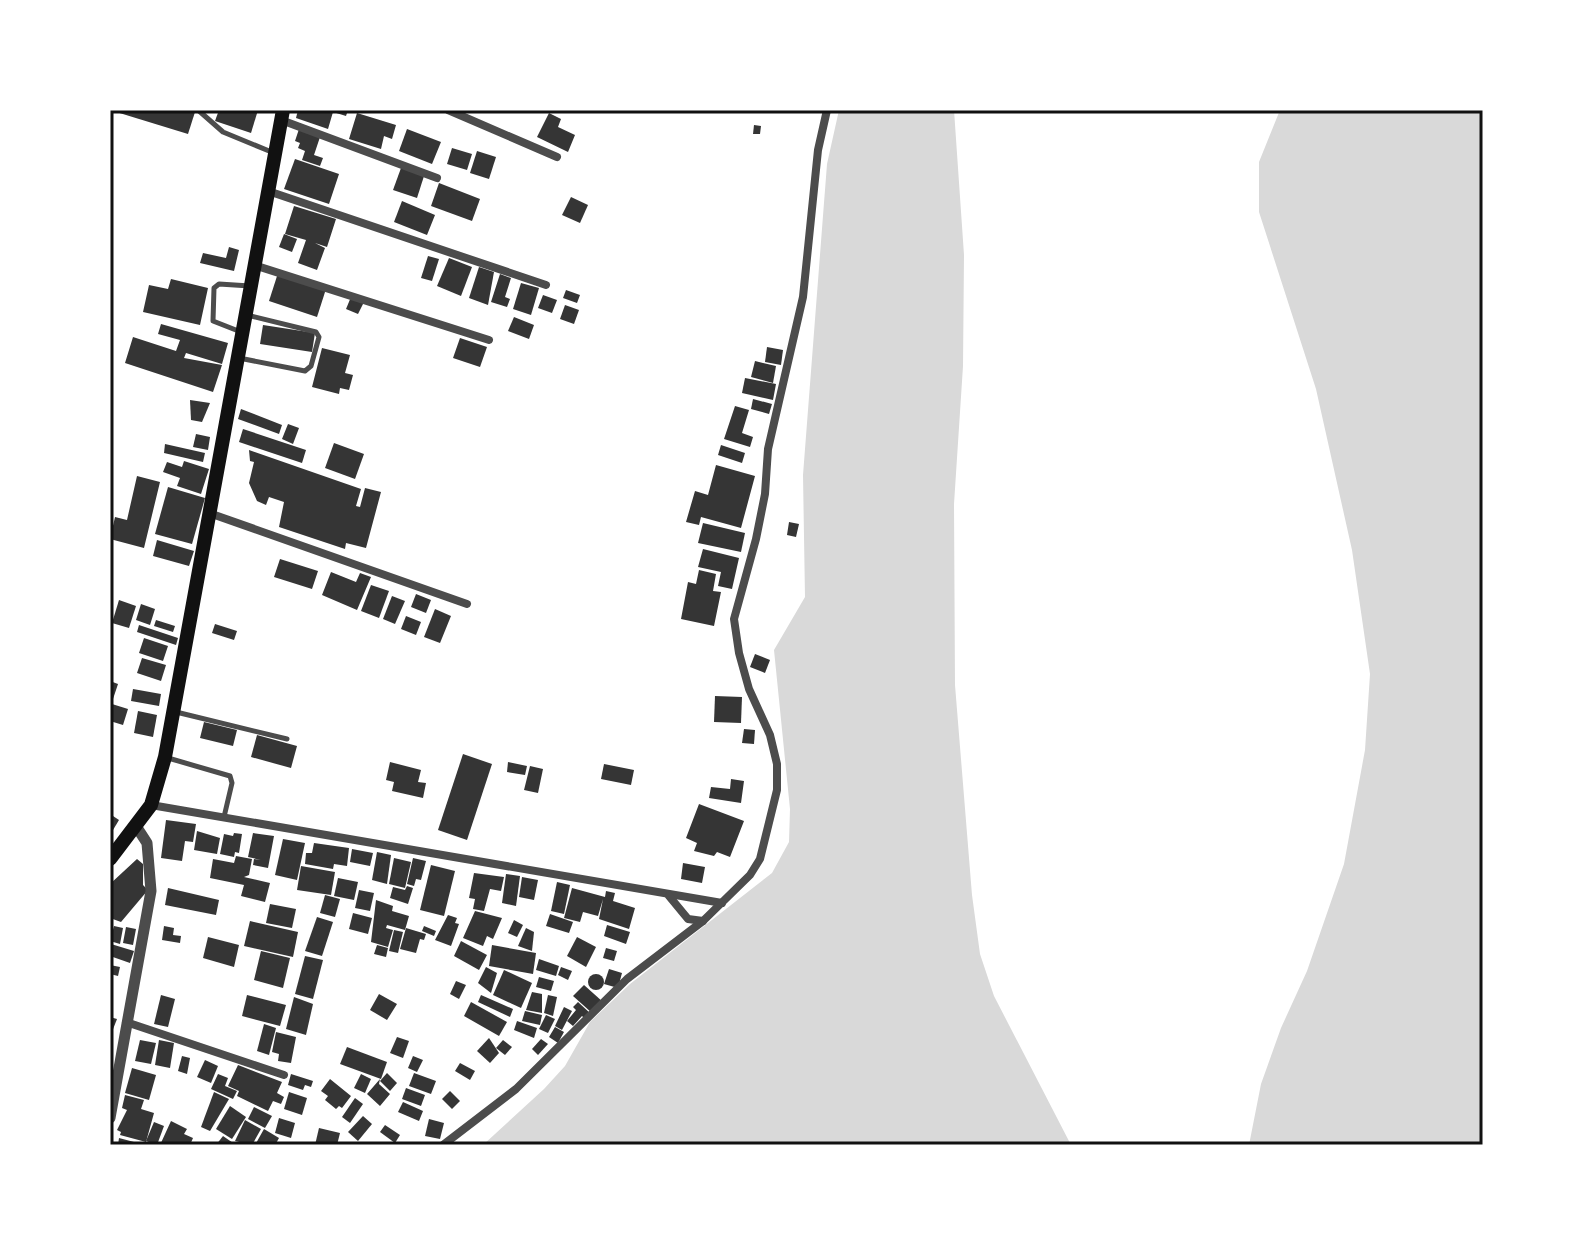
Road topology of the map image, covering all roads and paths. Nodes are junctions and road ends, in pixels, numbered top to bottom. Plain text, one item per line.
1 (198, 110) edge
2 (448, 110) edge
3 (827, 110) edge
4 (282, 115) edge
5 (275, 153) junction
6 (557, 157) dead end
7 (437, 178) dead end
8 (268, 191) junction
9 (254, 265) junction
10 (546, 285) dead end
11 (250, 286) junction
12 (245, 314) junction
13 (241, 332) junction
14 (489, 340) dead end
15 (238, 358) junction
16 (209, 513) junction
17 (467, 604) dead end
18 (173, 711) junction
19 (287, 739) dead end
20 (165, 757) junction
21 (151, 805) junction
22 (224, 818) junction
23 (136, 826) junction
24 (110, 859) edge
25 (669, 896) junction
26 (722, 903) junction
27 (703, 921) junction
28 (126, 1022) junction
29 (284, 1075) dead end
30 (110, 1118) edge
31 (443, 1145) edge

1 - 5 lane
2 - 6 street
3 - 26 street
4 - 5 main road
4 - 7 street
5 - 8 main road
8 - 9 main road
8 - 10 street
9 - 11 main road
9 - 14 street
11 - 12 main road
11 - 13 lane
12 - 13 main road
12 - 15 lane
13 - 15 main road
15 - 16 main road
16 - 17 street
16 - 18 main road
18 - 19 lane
18 - 20 main road
20 - 21 main road
20 - 22 lane
21 - 22 street
21 - 23 main road
22 - 25 street
23 - 24 main road
23 - 28 street
25 - 26 street
25 - 27 street
26 - 27 street
27 - 31 street
28 - 29 street
28 - 30 street

